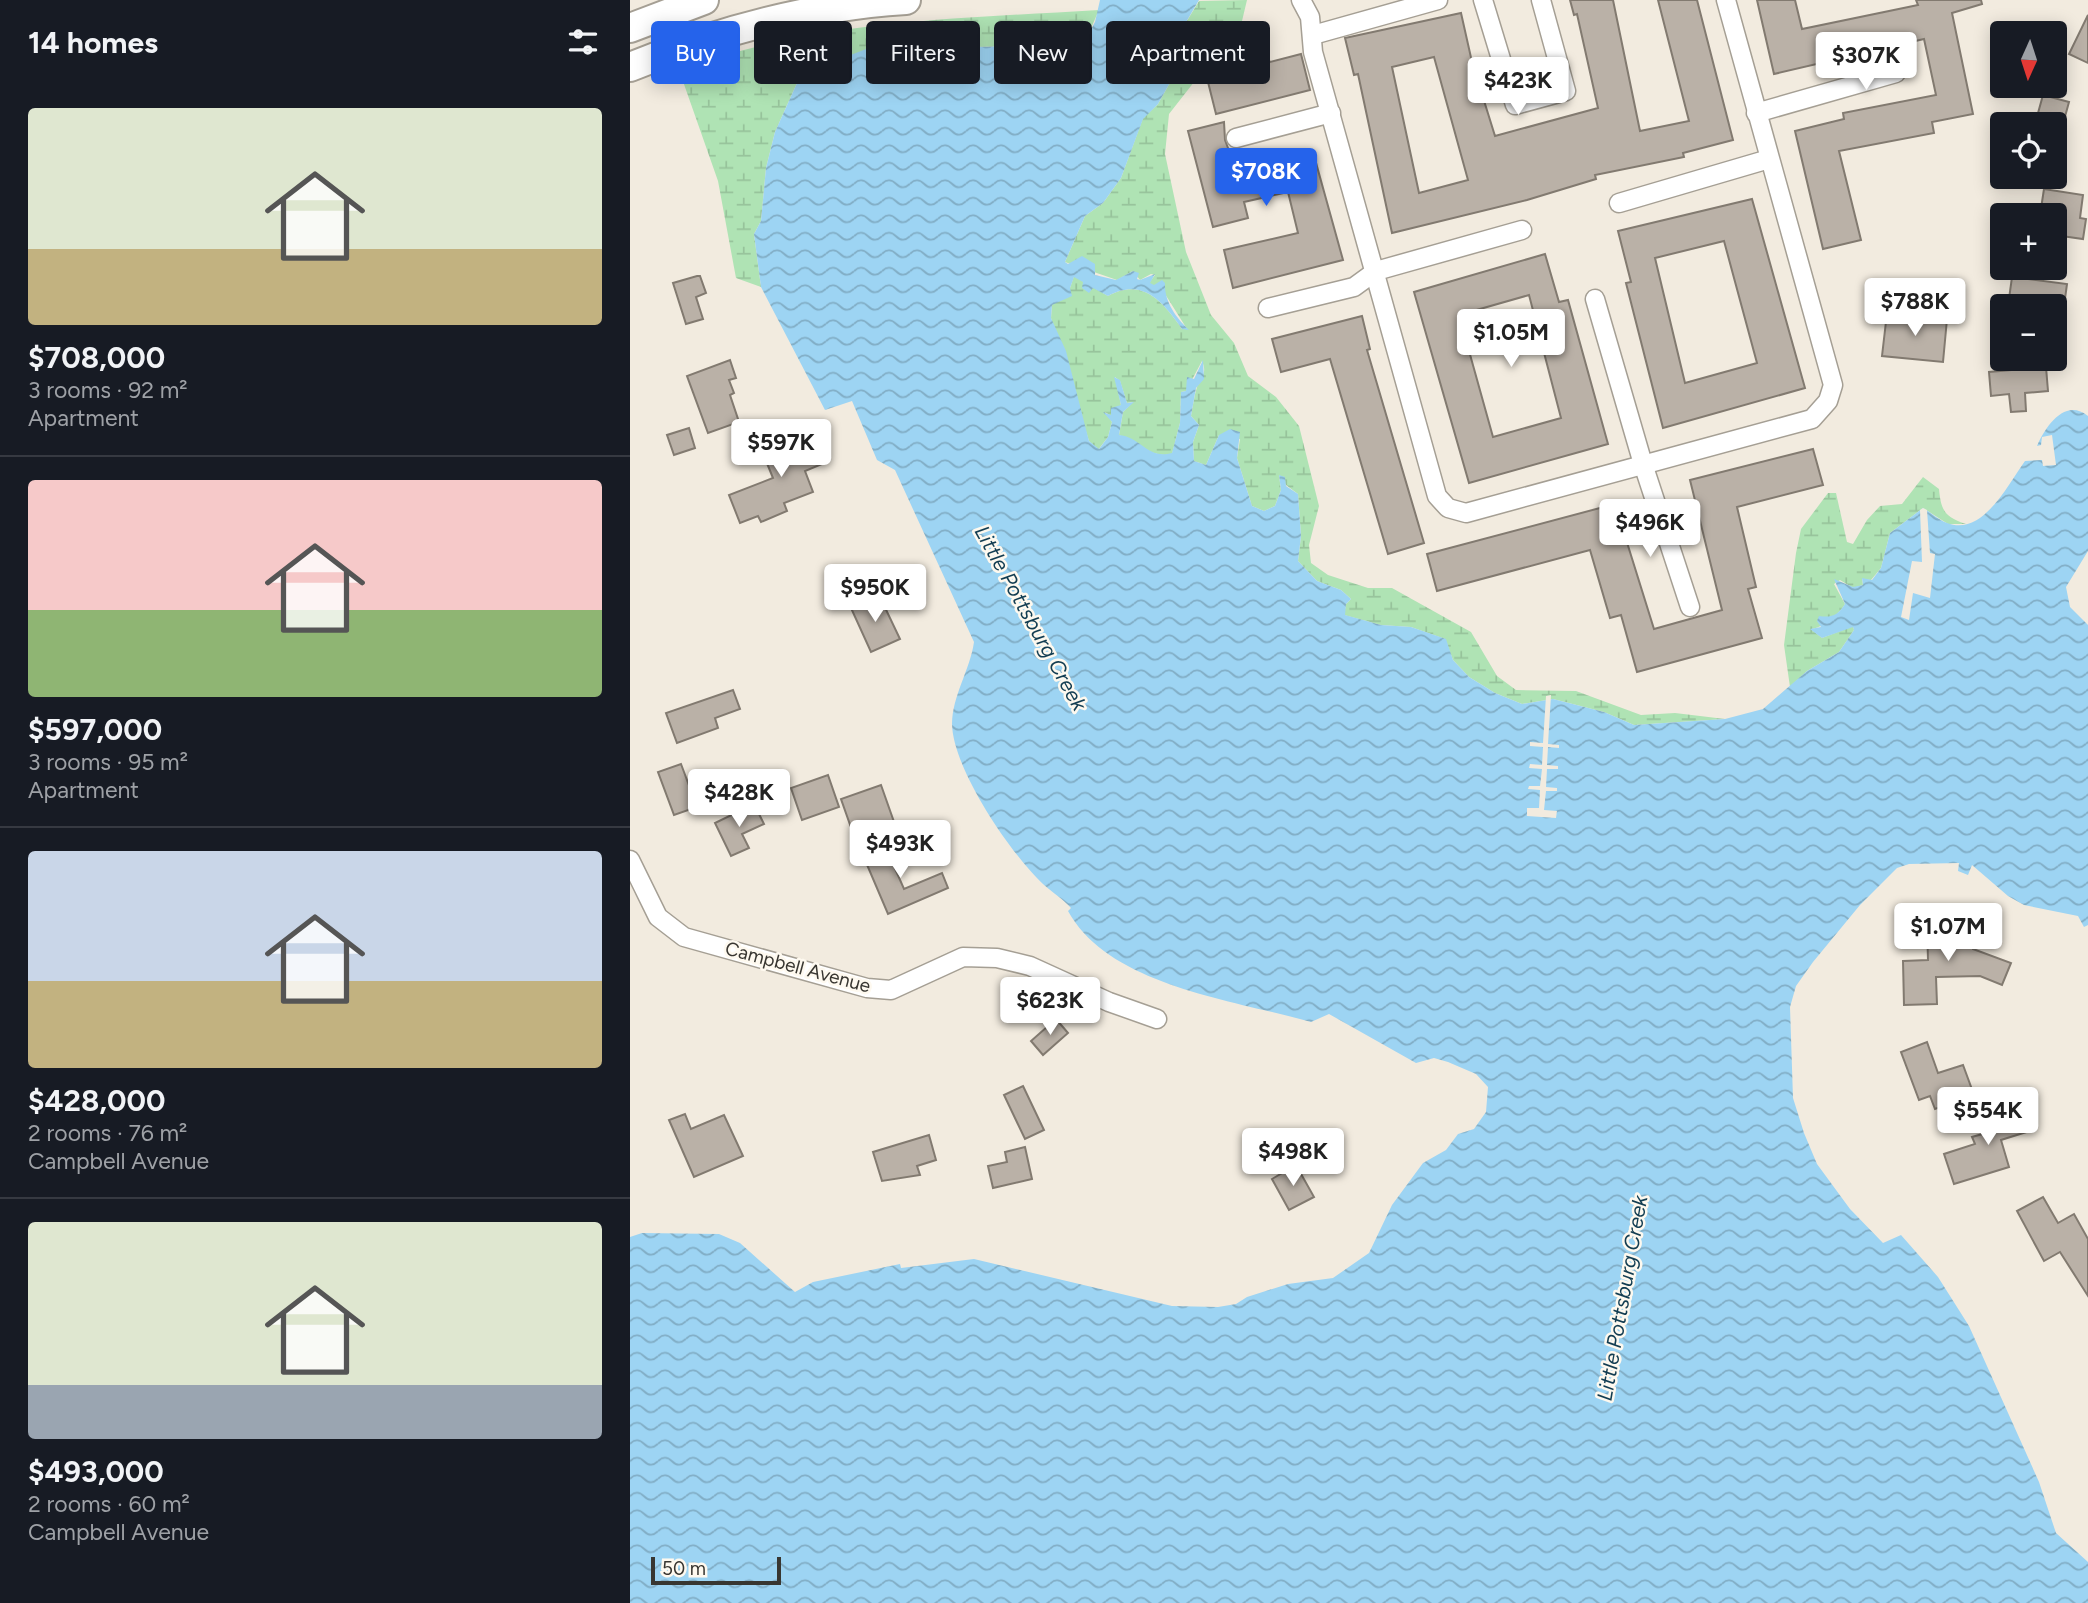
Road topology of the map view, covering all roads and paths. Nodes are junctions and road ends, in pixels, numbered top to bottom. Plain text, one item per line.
1 (906, 0) edge
2 (1301, 0) edge
3 (1438, 0) edge
4 (1483, 0) edge
5 (1541, 0) edge
6 (1726, 0) edge
7 (700, 1) edge
8 (704, 21) edge
9 (630, 28) edge
10 (740, 28) edge
11 (1313, 35) junction
12 (651, 59) edge
13 (630, 67) edge
14 (1896, 73) dead end
15 (1331, 113) junction
16 (1756, 113) junction
17 (1236, 138) dead end
18 (1769, 159) junction
19 (1619, 203) dead end
20 (1522, 230) dead end
21 (1376, 271) junction
22 (1595, 299) dead end
23 (1268, 308) dead end
24 (1643, 464) junction
25 (1690, 607) dead end
26 (630, 860) edge
27 (1157, 1019) dead end

1 - 10 main road
2 - 11 street
3 - 11 street
4 - 5 street
6 - 16 street
7 - 8 street
7 - 9 main road
11 - 15 street
12 - 13 main road
14 - 16 street
15 - 17 street
15 - 21 street
16 - 18 street
18 - 19 street
18 - 24 street
20 - 21 street
21 - 23 street
21 - 24 street
22 - 24 street
24 - 25 street
26 - 27 street, Campbell Avenue

